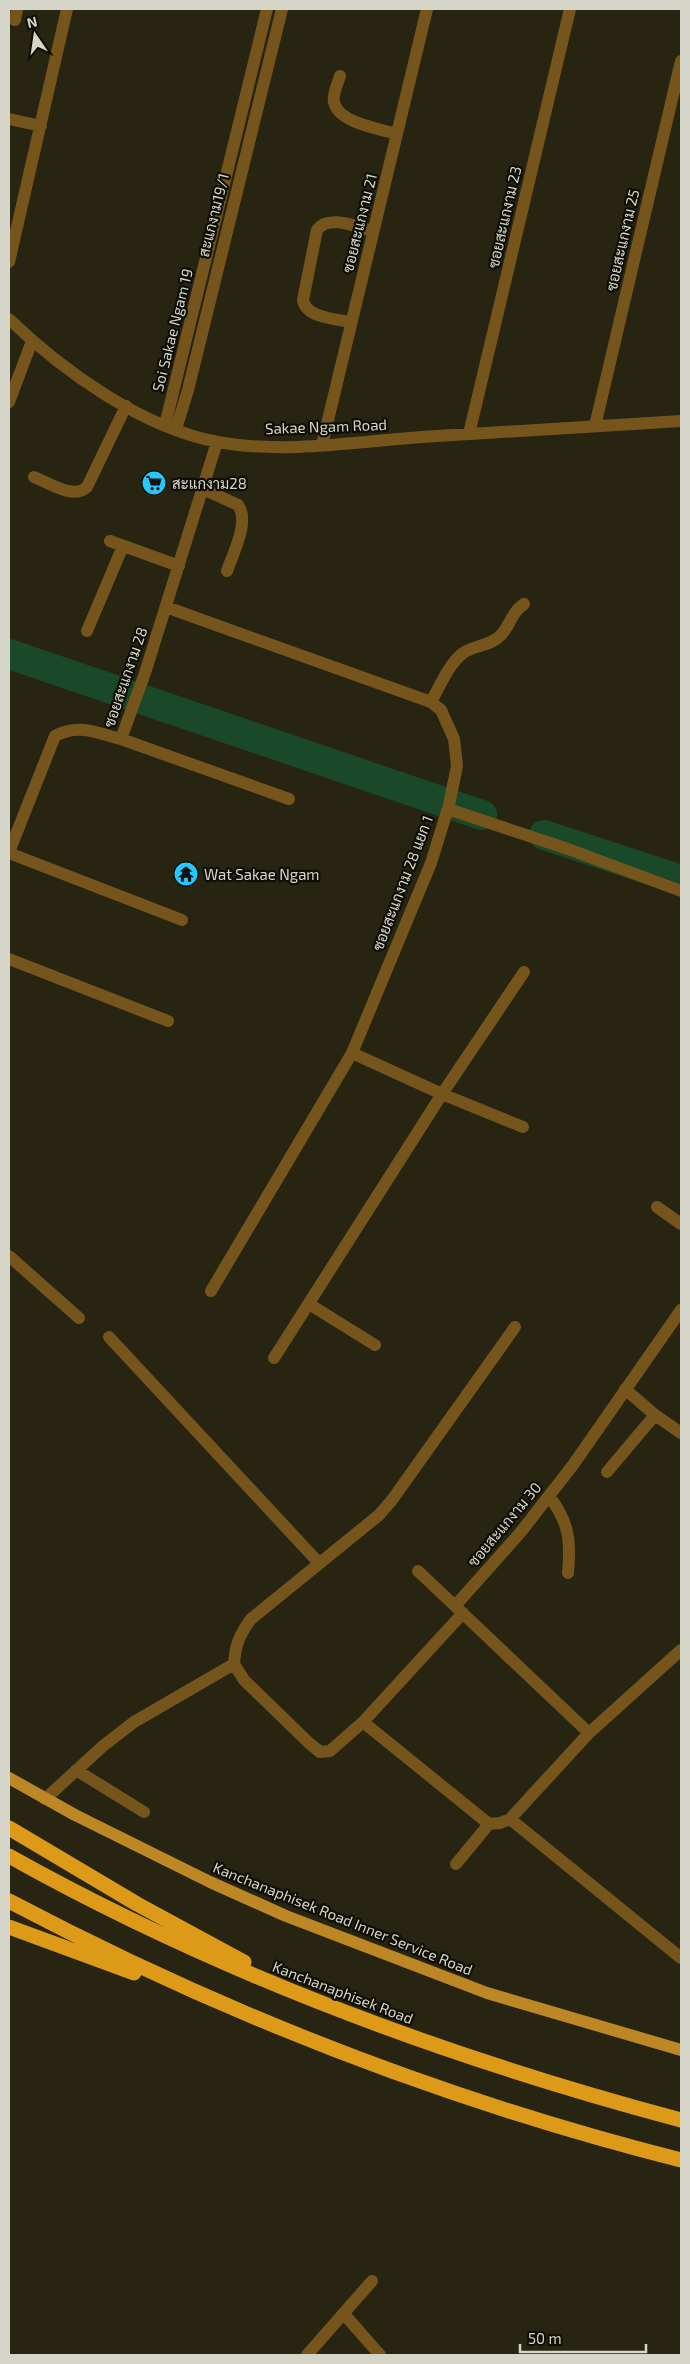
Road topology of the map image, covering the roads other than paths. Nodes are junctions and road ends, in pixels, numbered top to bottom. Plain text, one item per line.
1 (67, 9) edge
2 (268, 9) edge
3 (282, 9) edge
4 (427, 9) edge
5 (570, 9) edge
6 (681, 61) edge
7 (340, 76) dead end
8 (9, 119) edge
9 (41, 126) junction
10 (397, 134) junction
11 (374, 231) junction
12 (9, 262) edge
13 (9, 319) edge
14 (351, 322) junction
15 (32, 341) junction
16 (9, 402) edge
17 (126, 406) junction
18 (681, 421) edge
19 (595, 426) junction
20 (171, 427) junction
21 (469, 434) junction
22 (217, 442) junction
23 (322, 445) junction
24 (34, 477) dead end
25 (203, 489) junction
26 (110, 541) dead end
27 (123, 546) junction
28 (179, 566) junction
29 (228, 572) dead end
30 (524, 604) dead end
31 (166, 607) junction
32 (87, 631) dead end
33 (431, 702) junction
34 (121, 739) junction
35 (289, 799) dead end
36 (448, 807) junction
37 (9, 853) edge
38 (681, 891) edge
39 (182, 920) dead end
40 (9, 959) edge
41 (524, 972) dead end
42 (168, 1021) dead end
43 (352, 1053) junction
44 (442, 1094) junction
45 (523, 1127) dead end
46 (657, 1207) dead end
47 (681, 1224) edge
48 (9, 1256) edge
49 (210, 1291) dead end
50 (309, 1304) junction
51 (681, 1310) edge
52 (79, 1318) dead end
53 (515, 1327) dead end
54 (109, 1337) dead end
55 (375, 1346) dead end
56 (274, 1358) dead end
57 (625, 1389) junction
58 (655, 1415) junction
59 (681, 1433) edge
60 (607, 1472) dead end
61 (549, 1496) junction
62 (320, 1563) junction
63 (418, 1571) dead end
64 (568, 1573) dead end
65 (459, 1610) junction
66 (681, 1650) edge
67 (234, 1664) junction
68 (363, 1722) junction
69 (589, 1733) junction
70 (76, 1770) junction
71 (9, 1778) edge
72 (45, 1800) junction
73 (144, 1812) dead end
74 (510, 1819) junction
75 (489, 1824) junction
76 (9, 1828) edge
77 (9, 1856) edge
78 (456, 1864) dead end
79 (9, 1901) edge
80 (9, 1927) edge
81 (681, 1958) edge
82 (321, 2003) junction
83 (227, 2007) junction
84 (681, 2050) edge
85 (681, 2120) edge
86 (681, 2160) edge
87 (372, 2281) dead end
88 (344, 2314) junction
89 (306, 2355) edge
90 (380, 2355) edge

1 - 9 street
2 - 20 street, Soi Sakae Ngam 19
3 - 20 street, สะแกงาม19/1
4 - 10 street, ซอยสะแกงาม 21
5 - 21 street, ซอยสะแกงาม 23
6 - 19 street, ซอยสะแกงาม 25
7 - 10 street
8 - 9 street
9 - 12 street
10 - 11 street, ซอยสะแกงาม 21
11 - 14 street, ซอยสะแกงาม 21
11 - 14 street
13 - 15 street, Sakae Ngam Road
14 - 23 street, ซอยสะแกงาม 21
15 - 16 street
15 - 17 street, Sakae Ngam Road
17 - 20 street, Sakae Ngam Road
17 - 24 street
18 - 19 street, Sakae Ngam Road
19 - 21 street, Sakae Ngam Road
20 - 22 street, Sakae Ngam Road
21 - 23 street, Sakae Ngam Road
22 - 23 street, Sakae Ngam Road
22 - 25 street, ซอยสะแกงาม 28
25 - 28 street, ซอยสะแกงาม 28
25 - 29 street
26 - 27 street
27 - 28 street
27 - 32 street
28 - 31 street, ซอยสะแกงาม 28
30 - 33 street
31 - 33 street
31 - 34 street, ซอยสะแกงาม 28
33 - 36 street, ซอยสะแกงาม 28 แยก 1
34 - 35 street
34 - 37 street, ซอยสะแกงาม 28
36 - 38 street
36 - 43 street, ซอยสะแกงาม 28 แยก 1
37 - 39 street
40 - 42 street
41 - 44 street
43 - 44 street
43 - 49 street, ซอยสะแกงาม 28 แยก 1
44 - 45 street
44 - 50 street
46 - 47 street
48 - 52 street
50 - 55 street
50 - 56 street
51 - 57 street, ซอยสะแกงาม 30
53 - 62 street
54 - 62 street
57 - 58 street
57 - 61 street, ซอยสะแกงาม 30
58 - 59 street
58 - 60 street
61 - 64 street
61 - 65 street, ซอยสะแกงาม 30
62 - 67 street
63 - 65 street
65 - 68 street, ซอยสะแกงาม 30
65 - 69 street
66 - 69 street
67 - 68 street, ซอยสะแกงาม 30
67 - 70 street
68 - 75 street
69 - 74 street
70 - 72 street
70 - 73 street
71 - 72 main road, Kanchanaphisek Road Inner Service Road
72 - 84 main road, Kanchanaphisek Road Inner Service Road
74 - 75 street
74 - 81 street
75 - 78 street
76 - 82 highway
77 - 82 highway, Kanchanaphisek Road
79 - 83 highway
80 - 83 highway
82 - 85 highway, Kanchanaphisek Road
83 - 86 highway
87 - 88 street
88 - 89 street
88 - 90 street

